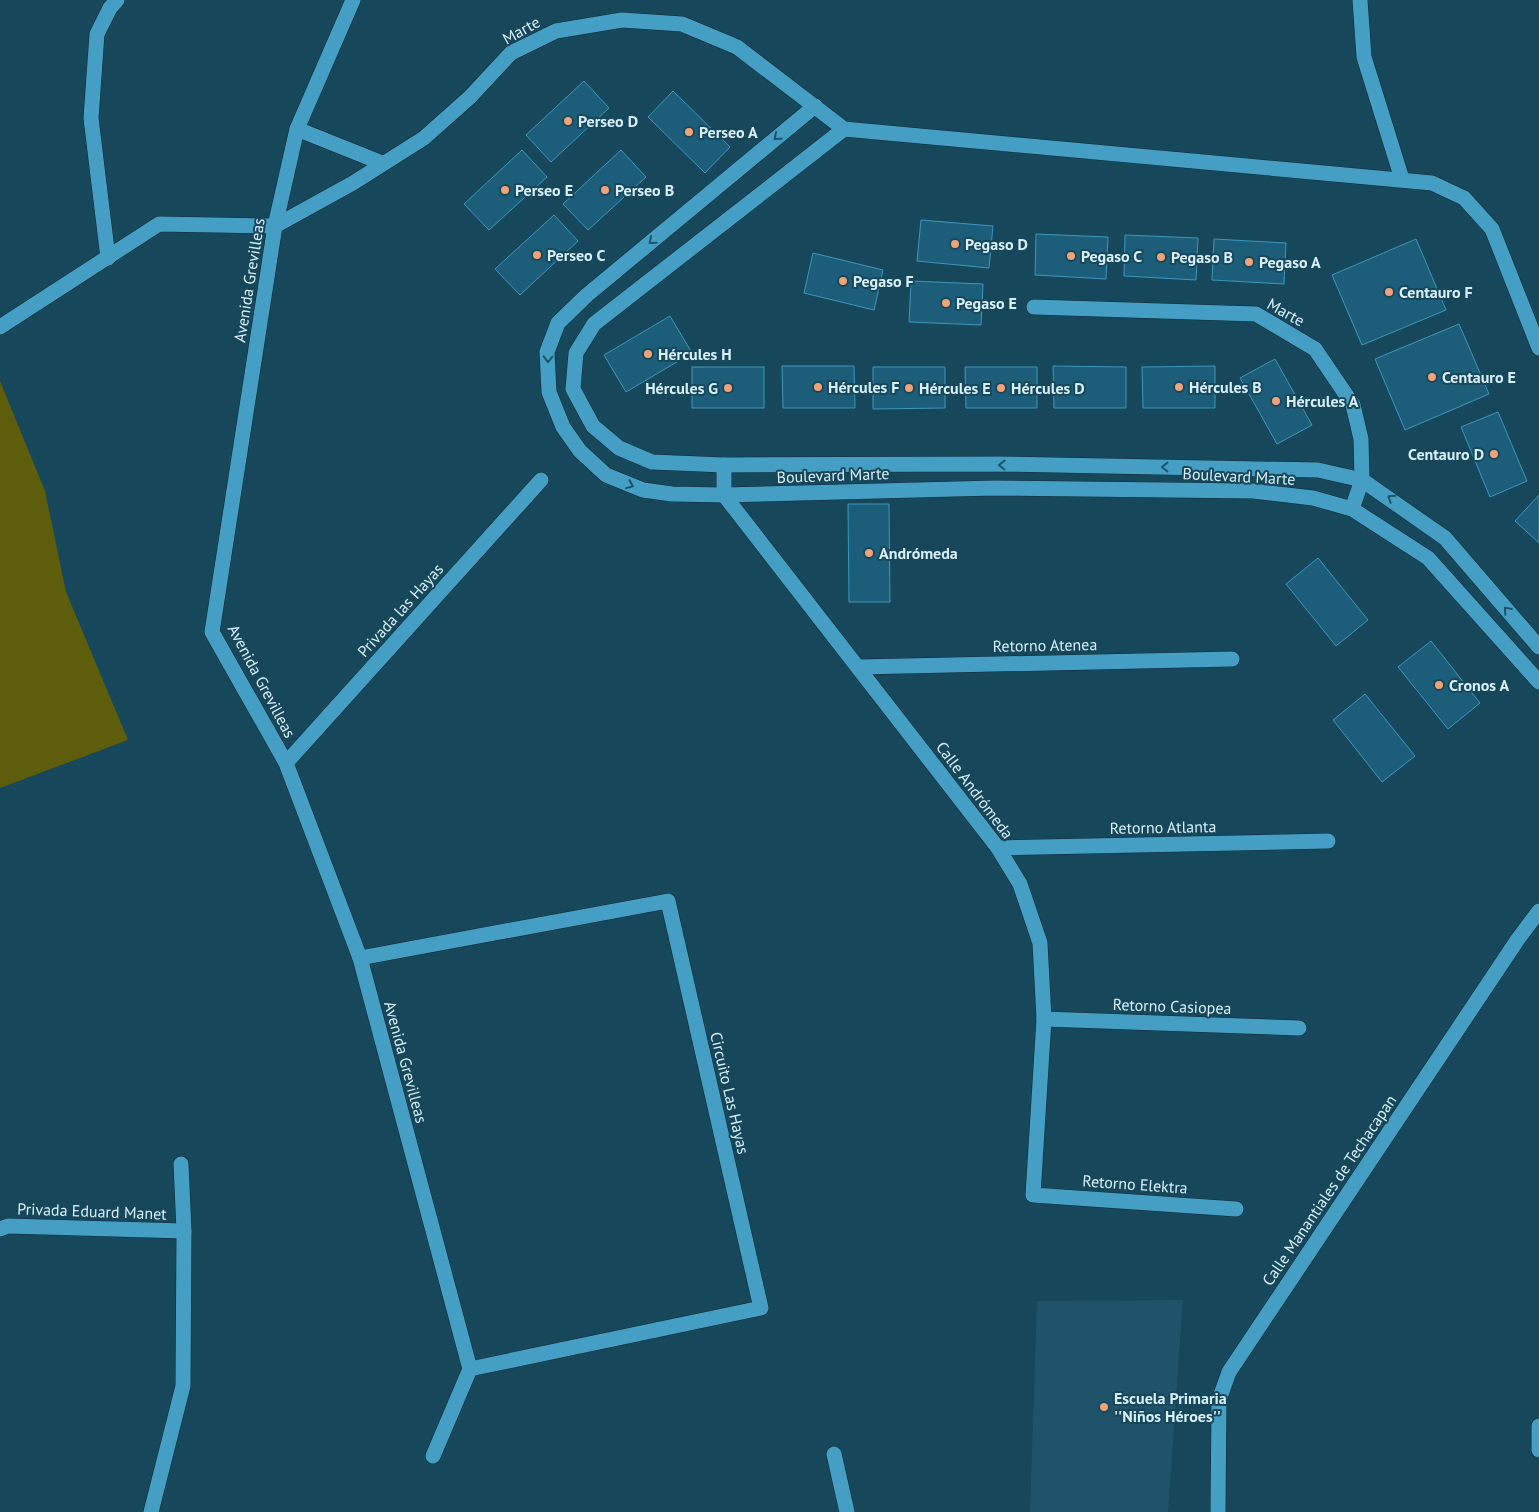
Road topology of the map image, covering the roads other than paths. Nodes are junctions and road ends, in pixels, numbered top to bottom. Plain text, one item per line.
1 (117, 0) edge
2 (353, 0) edge
3 (1360, 0) edge
4 (814, 106) junction
5 (297, 129) junction
6 (844, 129) junction
7 (382, 163) junction
8 (1402, 179) junction
9 (275, 226) junction
10 (108, 258) junction
11 (1034, 307) dead end
12 (0, 327) edge
13 (1539, 348) edge
14 (724, 465) junction
15 (540, 480) dead end
16 (1362, 480) junction
17 (724, 495) junction
18 (1352, 509) junction
19 (1539, 647) edge
20 (1232, 659) dead end
21 (859, 667) junction
22 (1539, 682) edge
23 (286, 763) junction
24 (1328, 841) dead end
25 (998, 848) junction
26 (1539, 911) edge
27 (360, 958) junction
28 (1044, 1019) junction
29 (1299, 1028) dead end
30 (181, 1164) dead end
31 (1033, 1195) joint
32 (1236, 1209) dead end
33 (0, 1229) edge
34 (184, 1231) junction
35 (470, 1369) junction
36 (1539, 1426) edge
37 (1539, 1450) edge
38 (834, 1454) dead end
39 (433, 1456) dead end
40 (151, 1512) edge
41 (846, 1512) edge
42 (1218, 1512) edge

1 - 10 street
2 - 5 street, Avenida Grevilleas
3 - 8 street
4 - 6 street
4 - 7 street, Marte
4 -> 17 street, Boulevard Marte
5 - 7 street
5 - 9 street, Avenida Grevilleas
6 - 8 street
6 - 14 street, Boulevard Marte
7 - 9 street, Marte
8 - 13 street
9 - 10 street
9 - 23 street, Avenida Grevilleas
10 - 12 street
11 - 16 street, Marte
16 -> 14 street, Boulevard Marte
14 - 17 street
15 - 23 street, Privada las Hayas
16 - 18 street, Marte
19 -> 16 street, Boulevard Marte
17 - 18 street, Boulevard Marte
17 - 21 street, Calle Andrómeda
18 - 22 street, Boulevard Marte
20 - 21 street, Retorno Atenea
21 - 25 street, Calle Andrómeda
23 - 27 street, Avenida Grevilleas
24 - 25 street, Retorno Atlanta
25 - 28 street, Calle Andrómeda
26 - 42 street, Calle Manantiales de Techacapan
27 - 35 street, Avenida Grevilleas
27 - 35 street, Circuito Las Hayas
28 - 29 street, Retorno Casiopea
28 - 31 street, Calle Andrómeda
30 - 34 street
31 - 32 street, Retorno Elektra
33 - 34 street, Privada Eduard Manet
34 - 40 street
35 - 39 street
36 - 37 street
38 - 41 street

